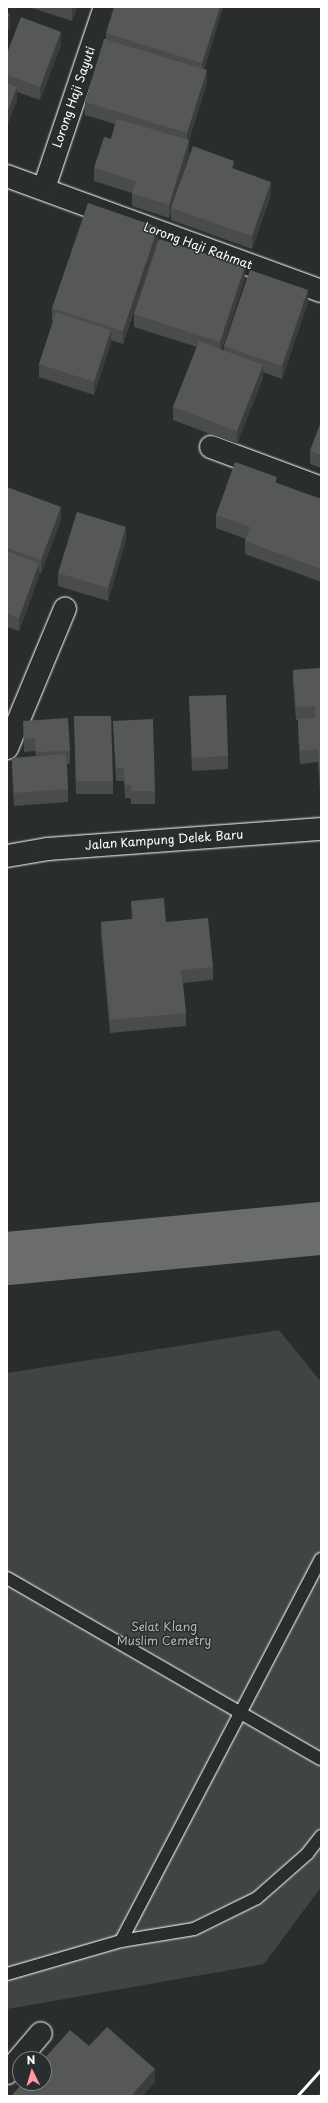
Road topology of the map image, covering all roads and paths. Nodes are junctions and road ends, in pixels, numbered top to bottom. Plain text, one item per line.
1 (105, 7) edge
2 (7, 176) edge
3 (44, 188) junction
4 (321, 291) edge
5 (211, 448) dead end
6 (321, 488) edge
7 (65, 609) dead end
8 (7, 748) edge
9 (321, 829) edge
10 (7, 856) edge
11 (321, 1559) edge
12 (7, 1578) edge
13 (241, 1712) junction
14 (321, 1758) edge
15 (321, 1836) edge
16 (121, 1941) junction
17 (7, 1974) edge
18 (41, 2033) dead end
19 (7, 2073) edge

1 - 3 street, Lorong Haji Sayuti
2 - 3 street, Lorong Haji Rahmat
3 - 4 street, Lorong Haji Rahmat
5 - 6 street
7 - 8 street
9 - 10 street, Jalan Kampung Delek Baru
11 - 13 lane
12 - 13 lane
13 - 14 lane
13 - 16 lane
15 - 16 lane
16 - 17 lane
18 - 19 street

